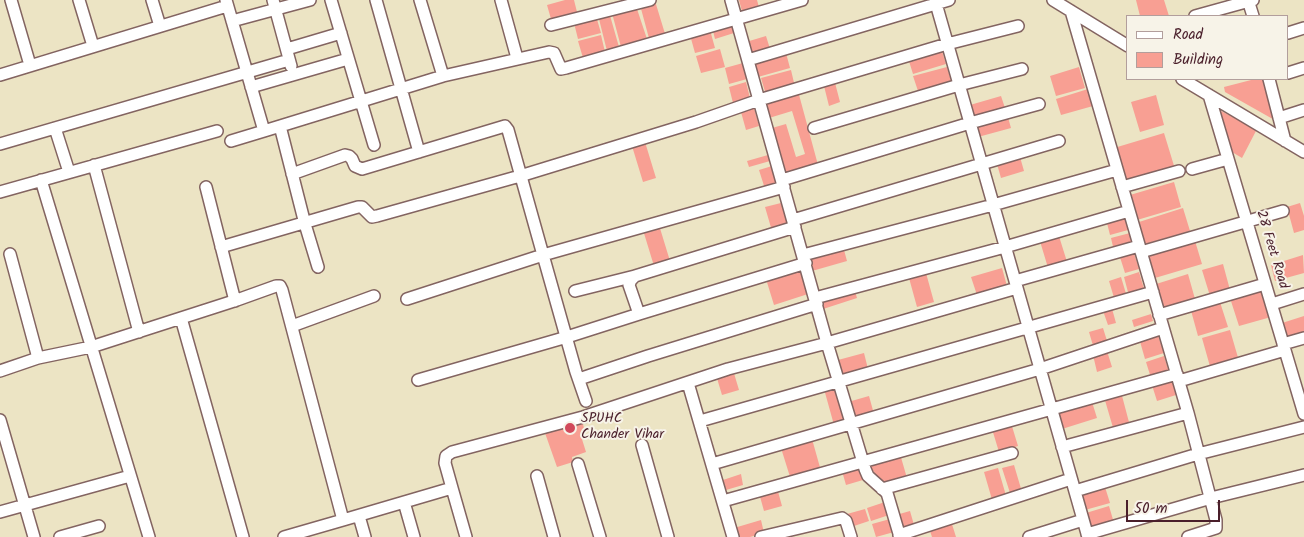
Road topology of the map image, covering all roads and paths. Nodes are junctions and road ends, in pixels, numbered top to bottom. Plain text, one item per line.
1 (79, 0) edge
2 (152, 0) edge
3 (310, 0) edge
4 (331, 0) edge
5 (376, 0) edge
6 (420, 0) edge
7 (501, 0) edge
8 (650, 0) edge
9 (731, 0) edge
10 (802, 0) edge
11 (949, 0) edge
12 (1053, 0) edge
13 (1250, 0) edge
14 (14, 1) edge
15 (935, 2) edge
16 (227, 3) edge
17 (275, 5) edge
18 (1070, 11) junction
19 (1198, 15) edge
20 (1253, 15) edge
21 (736, 19) junction
22 (232, 21) junction
23 (551, 25) dead end
24 (160, 26) junction
25 (1018, 26) dead end
26 (1304, 28) edge
27 (341, 33) junction
28 (1289, 33) edge
29 (947, 44) junction
30 (1126, 44) edge
31 (93, 46) junction
32 (288, 54) junction
33 (517, 58) junction
34 (348, 59) junction
35 (748, 60) junction
36 (30, 65) junction
37 (1304, 68) edge
38 (1022, 69) dead end
39 (247, 72) junction
40 (1289, 73) edge
41 (0, 75) edge
42 (294, 75) junction
43 (443, 76) junction
44 (1184, 80) edge
45 (1269, 80) edge
46 (959, 85) junction
47 (251, 87) junction
48 (402, 88) junction
49 (1209, 95) junction
50 (759, 100) junction
51 (361, 101) junction
52 (1039, 104) dead end
53 (1304, 110) edge
54 (1279, 118) junction
55 (970, 122) junction
56 (280, 126) junction
57 (55, 128) junction
58 (814, 128) dead end
59 (217, 130) dead end
60 (264, 131) junction
61 (231, 141) dead end
62 (1059, 141) dead end
63 (1285, 141) junction
64 (0, 144) edge
65 (374, 145) dead end
66 (419, 152) junction
67 (1304, 152) edge
68 (1228, 159) junction
69 (982, 164) junction
70 (94, 165) junction
71 (1192, 169) dead end
72 (1117, 170) junction
73 (1179, 171) dead end
74 (69, 172) junction
75 (292, 174) junction
76 (520, 176) junction
77 (41, 180) junction
78 (783, 184) junction
79 (206, 187) dead end
80 (1122, 187) junction
81 (0, 192) edge
82 (993, 205) junction
83 (1129, 211) junction
84 (1283, 211) dead end
85 (1247, 222) junction
86 (305, 224) junction
87 (794, 224) junction
88 (222, 247) junction
89 (1005, 247) junction
90 (1140, 249) junction
91 (10, 254) dead end
92 (542, 256) junction
93 (804, 259) junction
94 (318, 267) dead end
95 (634, 276) junction
96 (1265, 284) junction
97 (1016, 285) junction
98 (575, 292) dead end
99 (1153, 292) junction
100 (1304, 294) edge
101 (374, 296) dead end
102 (407, 299) dead end
103 (235, 301) junction
104 (816, 301) junction
105 (1272, 304) junction
106 (639, 314) junction
107 (1159, 315) junction
108 (180, 318) junction
109 (292, 326) junction
110 (1028, 328) junction
111 (1163, 328) junction
112 (139, 332) junction
113 (567, 337) junction
114 (1304, 338) edge
115 (827, 344) junction
116 (91, 347) junction
117 (1284, 347) junction
118 (38, 358) junction
119 (1040, 369) junction
120 (0, 371) edge
121 (1178, 378) junction
122 (578, 379) junction
123 (418, 380) dead end
124 (839, 382) junction
125 (688, 383) junction
126 (1300, 384) edge
127 (586, 401) dead end
128 (1051, 409) junction
129 (1188, 413) junction
130 (1304, 414) edge
131 (0, 420) edge
132 (700, 421) junction
133 (851, 423) junction
134 (1304, 427) edge
135 (642, 446) dead end
136 (1062, 447) junction
137 (1012, 453) dead end
138 (1198, 454) junction
139 (862, 462) junction
140 (578, 464) dead end
141 (712, 464) junction
142 (1304, 475) edge
143 (130, 476) junction
144 (537, 476) dead end
145 (1073, 485) junction
146 (452, 488) junction
147 (882, 489) junction
148 (1211, 498) junction
149 (723, 501) junction
150 (404, 502) junction
151 (25, 506) junction
152 (0, 512) edge
153 (359, 516) junction
154 (343, 520) junction
155 (1083, 520) junction
156 (99, 526) dead end
157 (900, 536) edge
158 (1087, 536) edge
159 (34, 537) edge
160 (60, 537) edge
161 (149, 537) edge
162 (243, 537) edge
163 (284, 537) edge
164 (365, 537) edge
165 (414, 537) edge
166 (466, 537) edge
167 (554, 537) edge
168 (600, 537) edge
169 (668, 537) edge
170 (733, 537) edge
171 (761, 537) edge
172 (851, 537) edge
173 (1029, 537) edge
174 (1188, 537) edge

1 - 31 street
2 - 24 street
3 - 17 street
4 - 27 street
5 - 48 street
6 - 43 street
7 - 33 street
8 - 23 street
9 - 21 street
10 - 21 street
11 - 15 street
12 - 18 street
13 - 19 street
13 - 20 street
14 - 36 street
15 - 29 street
15 - 35 street
16 - 22 street
16 - 24 street
17 - 22 street
17 - 32 street
18 - 30 street
18 - 72 street
21 - 33 street
21 - 35 street
22 - 39 street
24 - 31 street
25 - 29 street
26 - 28 street
27 - 32 street
27 - 34 street
29 - 46 street
29 - 50 street
31 - 36 street
32 - 39 street
32 - 42 street
33 - 43 street
34 - 42 street
34 - 51 street
35 - 50 street
36 - 41 street
37 - 40 street
38 - 46 street
39 - 47 street
39 - 57 street
42 - 47 street
43 - 48 street
44 - 49 street
45 - 54 street
46 - 55 street
46 - 58 street
47 - 60 street
48 - 51 street
48 - 66 street
49 - 63 street
49 - 68 street, 28 Feet Road
50 - 76 street
50 - 78 street
51 - 56 street
51 - 65 street
52 - 55 street
53 - 54 street
54 - 63 street
55 - 69 street
55 - 78 street
56 - 60 street
56 - 75 street
57 - 64 street
57 - 74 street
59 - 70 street
60 - 61 street
62 - 69 street
63 - 67 street
66 - 75 street
66 - 76 street
68 - 71 street
68 - 85 street, 28 Feet Road
69 - 82 street
69 - 87 street
70 - 74 street
70 - 112 street
72 - 80 street
72 - 82 street
73 - 80 street
74 - 77 street
75 - 86 street
76 - 86 street
76 - 92 street
77 - 81 street
77 - 116 street
78 - 87 street
78 - 92 street
79 - 88 street
80 - 83 street
82 - 89 street
82 - 93 street
83 - 89 street
83 - 90 street
84 - 85 street
85 - 90 street
85 - 96 street, 28 Feet Road
86 - 88 street
86 - 94 street
87 - 93 street
87 - 95 street
88 - 103 street
89 - 97 street
89 - 104 street
90 - 97 street
90 - 99 street
91 - 118 street
92 - 102 street
92 - 113 street
93 - 104 street
93 - 106 street
95 - 98 street
95 - 106 street
96 - 105 street, 28 Feet Road
96 - 107 street
97 - 110 street
97 - 115 street
99 - 107 street
99 - 110 street
100 - 105 street
101 - 109 street
103 - 108 street
103 - 109 street
104 - 115 street
104 - 122 street
105 - 117 street, 28 Feet Road
106 - 113 street
107 - 111 street
108 - 112 street
108 - 162 street
109 - 154 street
110 - 119 street
110 - 124 street
111 - 119 street
111 - 121 street
112 - 116 street
113 - 122 street
113 - 123 street
114 - 117 street
115 - 124 street
115 - 125 street
116 - 118 street
116 - 143 street
117 - 121 street
117 - 126 street, 28 Feet Road
118 - 120 street
119 - 128 street
119 - 133 street
121 - 128 street
121 - 129 street
122 - 127 street
124 - 132 street
124 - 133 street
125 - 132 street
125 - 146 street
126 - 130 street, 28 Feet Road
128 - 136 street
128 - 139 street
129 - 136 street
129 - 138 street
131 - 151 street
132 - 141 street
133 - 139 street
133 - 141 street
134 - 138 street
135 - 169 street
136 - 145 street
137 - 147 street
138 - 145 street
138 - 148 street
139 - 147 street
139 - 149 street
140 - 168 street
141 - 149 street
142 - 148 street
143 - 151 street
143 - 161 street
144 - 167 street
145 - 155 street
145 - 157 street
146 - 150 street
146 - 166 street
147 - 157 street
148 - 158 street
148 - 174 street
149 - 170 street
150 - 153 street
150 - 165 street
151 - 152 street
151 - 159 street
153 - 154 street
153 - 164 street
154 - 163 street
155 - 158 street
155 - 173 street
156 - 160 street
171 - 172 street

